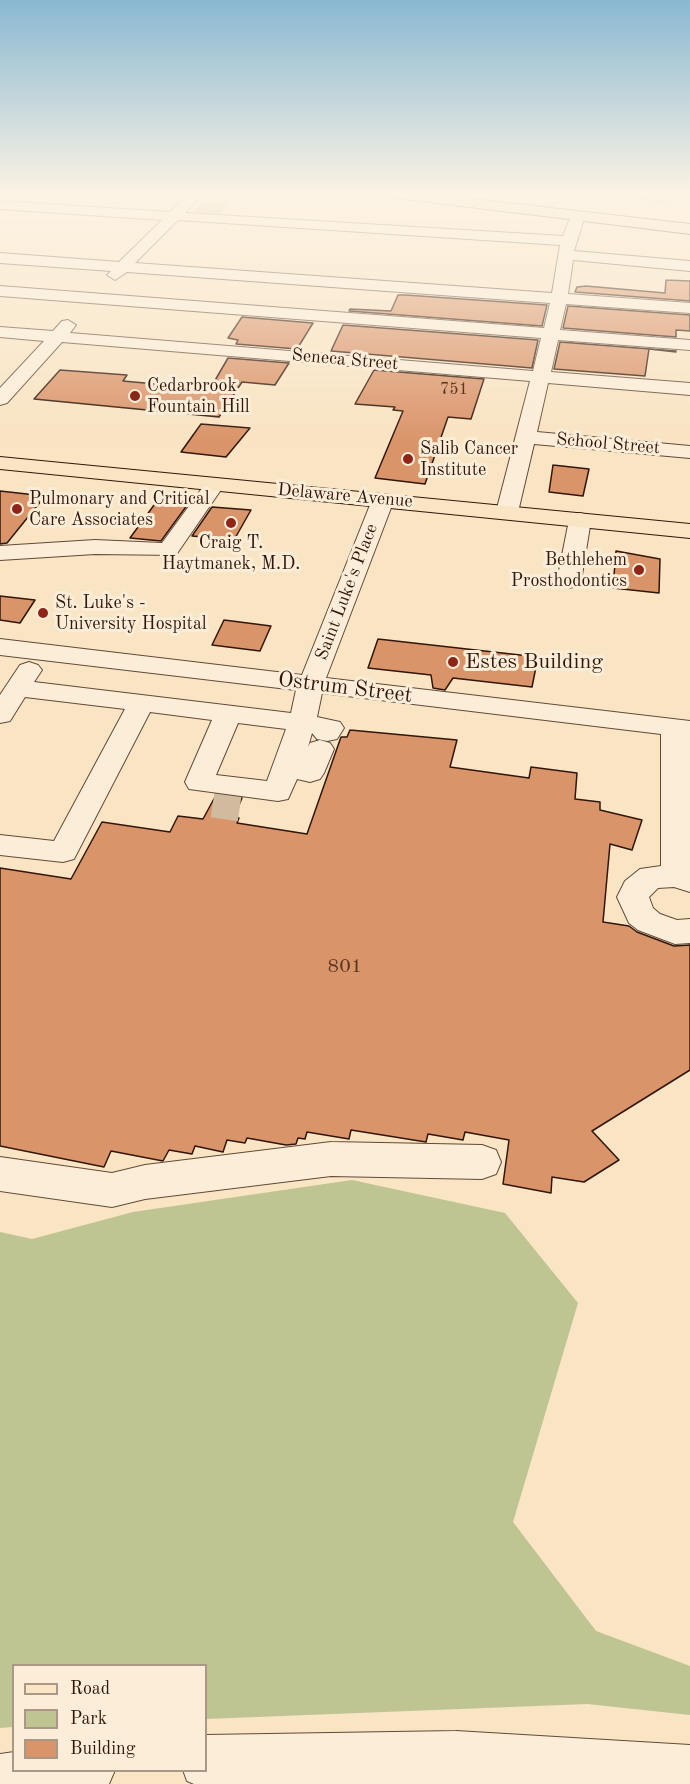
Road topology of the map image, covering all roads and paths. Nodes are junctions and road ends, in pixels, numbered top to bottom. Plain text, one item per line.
1 (115, 276) edge
2 (253, 276) edge
3 (562, 276) edge
4 (0, 291) edge
5 (559, 298) junction
6 (94, 299) junction
7 (690, 308) edge
8 (0, 332) edge
9 (551, 333) junction
10 (57, 336) junction
11 (690, 345) edge
12 (539, 376) junction
13 (690, 389) edge
14 (0, 399) edge
15 (526, 437) junction
16 (690, 452) edge
17 (0, 463) edge
18 (215, 484) junction
19 (382, 500) junction
20 (507, 512) junction
21 (580, 520) junction
22 (690, 531) edge
23 (0, 553) edge
24 (569, 581) dead end
25 (0, 647) edge
26 (41, 652) junction
27 (311, 684) junction
28 (8, 703) edge
29 (142, 703) junction
30 (228, 714) junction
31 (683, 729) edge
32 (317, 735) junction
33 (0, 845) edge
34 (683, 878) edge
35 (689, 931) edge
36 (482, 1162) dead end
37 (0, 1174) edge
38 (207, 1762) edge
39 (72, 1772) edge
40 (690, 1772) edge
41 (0, 1781) edge

1 - 6 street
2 - 5 street
3 - 5 street
4 - 6 street
5 - 7 street
5 - 9 street
6 - 9 street
6 - 10 street
8 - 10 street, Seneca Street
9 - 11 street
9 - 12 street
10 - 12 street, Seneca Street
10 - 14 street
12 - 13 street, Seneca Street
12 - 15 street
15 - 16 street, School Street
15 - 20 street
17 - 18 main road, Delaware Avenue
18 - 19 main road, Delaware Avenue
18 - 23 street
19 - 20 main road, Delaware Avenue
19 - 27 street, Saint Luke's Place
20 - 21 main road, Delaware Avenue
21 - 22 main road, Delaware Avenue
21 - 24 street
25 - 26 street, Ostrum Street
26 - 27 street, Ostrum Street
26 - 28 street
27 - 31 street, Ostrum Street
27 - 32 street, Saint Luke's Place
28 - 29 street
29 - 30 street
29 - 33 street
30 - 32 street
30 - 32 street
31 - 34 street
34 - 35 street
36 - 37 street
38 - 40 street
39 - 41 street

